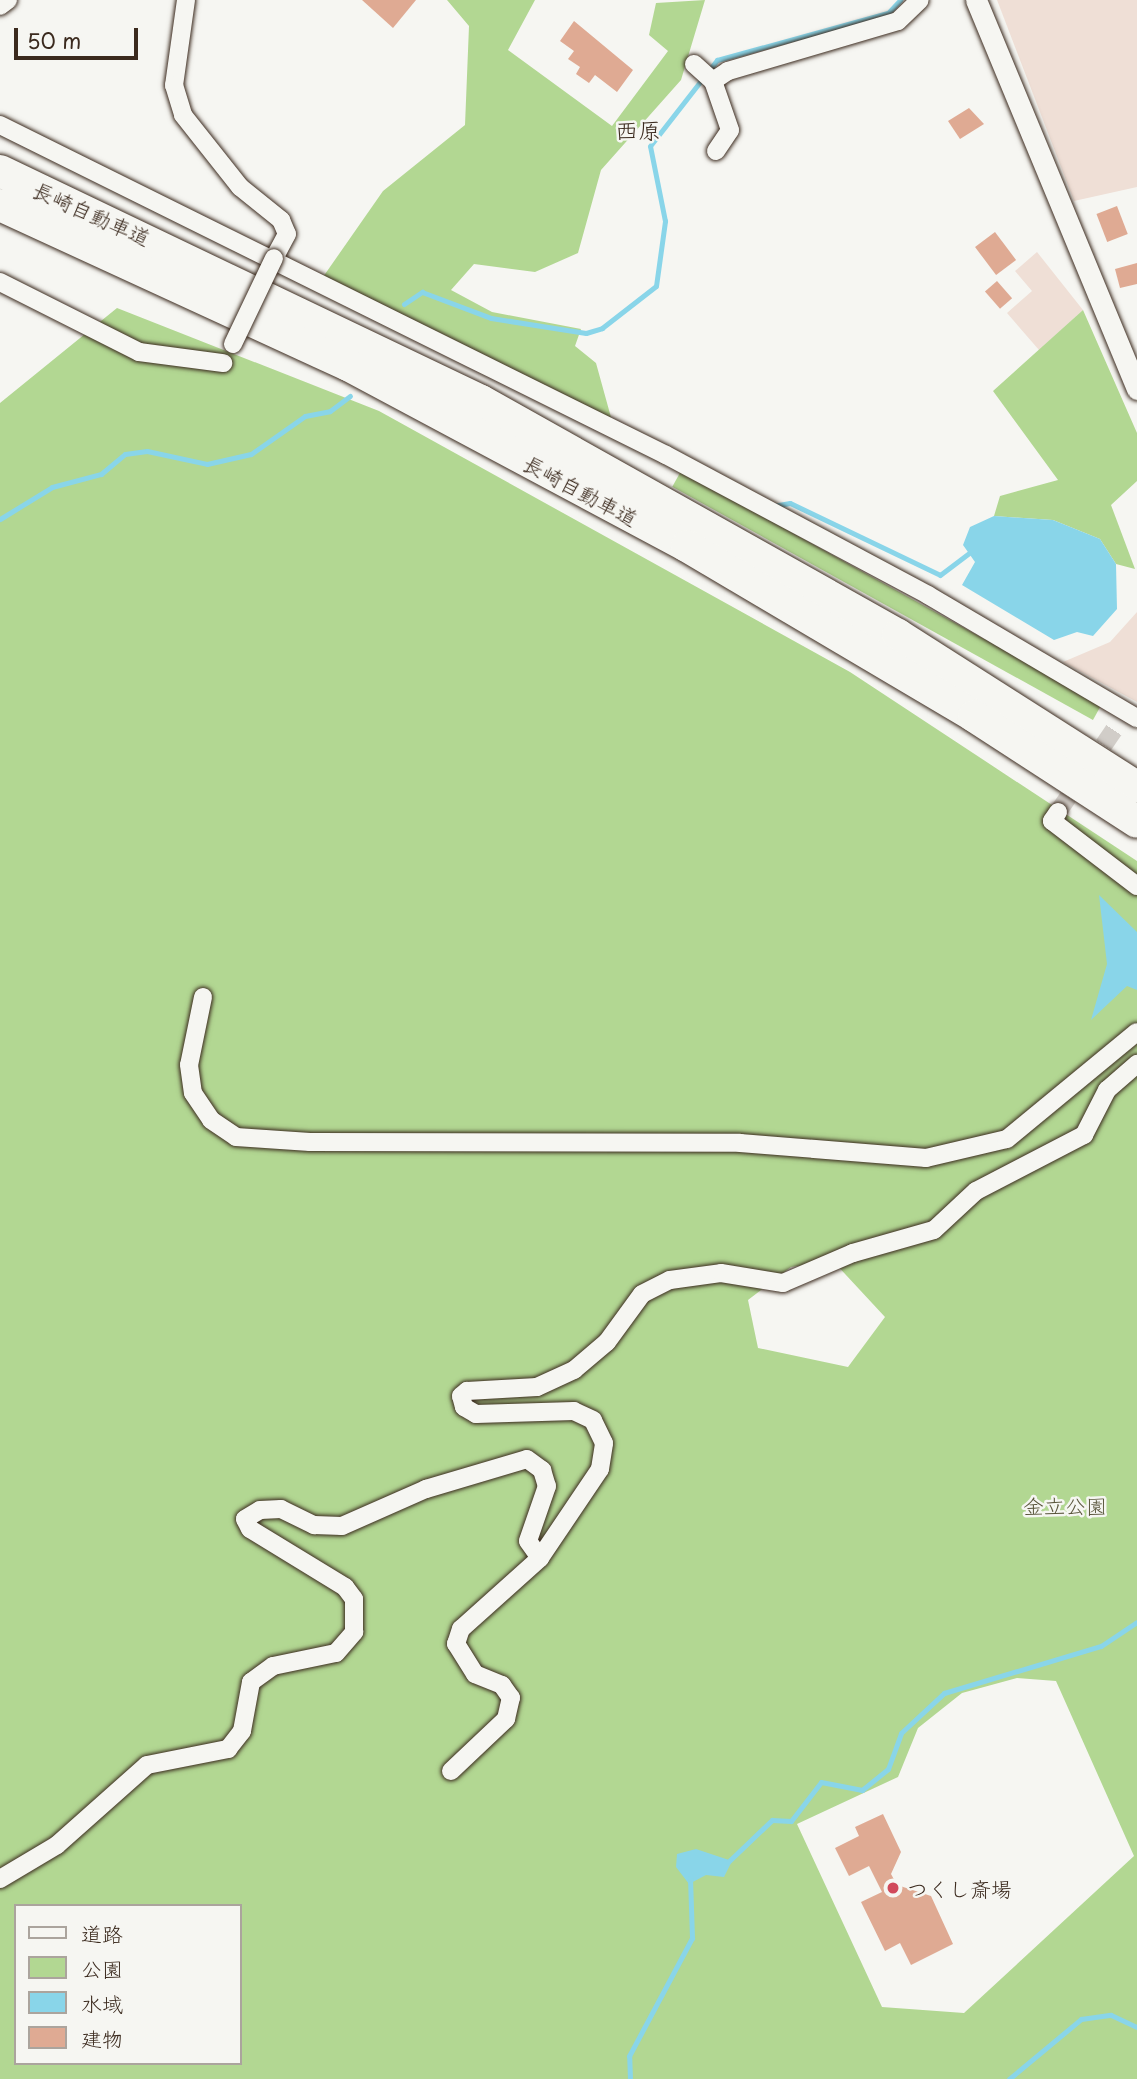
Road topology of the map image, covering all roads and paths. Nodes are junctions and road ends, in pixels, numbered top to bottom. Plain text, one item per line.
1 (8, 0) edge
2 (186, 0) edge
3 (920, 0) edge
4 (976, 0) edge
5 (0, 6) edge
6 (0, 125) edge
7 (716, 151) dead end
8 (0, 171) edge
9 (0, 205) edge
10 (0, 282) edge
11 (233, 344) dead end
12 (223, 363) dead end
13 (1137, 389) edge
14 (801, 578) junction
15 (974, 716) junction
16 (1127, 719) edge
17 (1137, 768) edge
18 (1137, 787) edge
19 (1058, 812) dead end
20 (1137, 822) edge
21 (1137, 840) edge
22 (1137, 886) edge
23 (203, 997) dead end
24 (1137, 1032) edge
25 (1137, 1064) edge
26 (540, 1559) junction
27 (451, 1771) dead end
28 (0, 1880) edge

1 - 5 street
2 - 11 street, bridge
3 - 7 street
4 - 13 street
6 - 16 street
8 - 14 highway, 長崎自動車道
9 - 15 highway, 長崎自動車道
10 - 12 street
14 - 17 highway
14 - 18 highway, 長崎自動車道
15 - 20 highway, 長崎自動車道
15 - 21 highway
19 - 22 street
23 - 24 street
25 - 26 street
26 - 27 street
26 - 28 street

